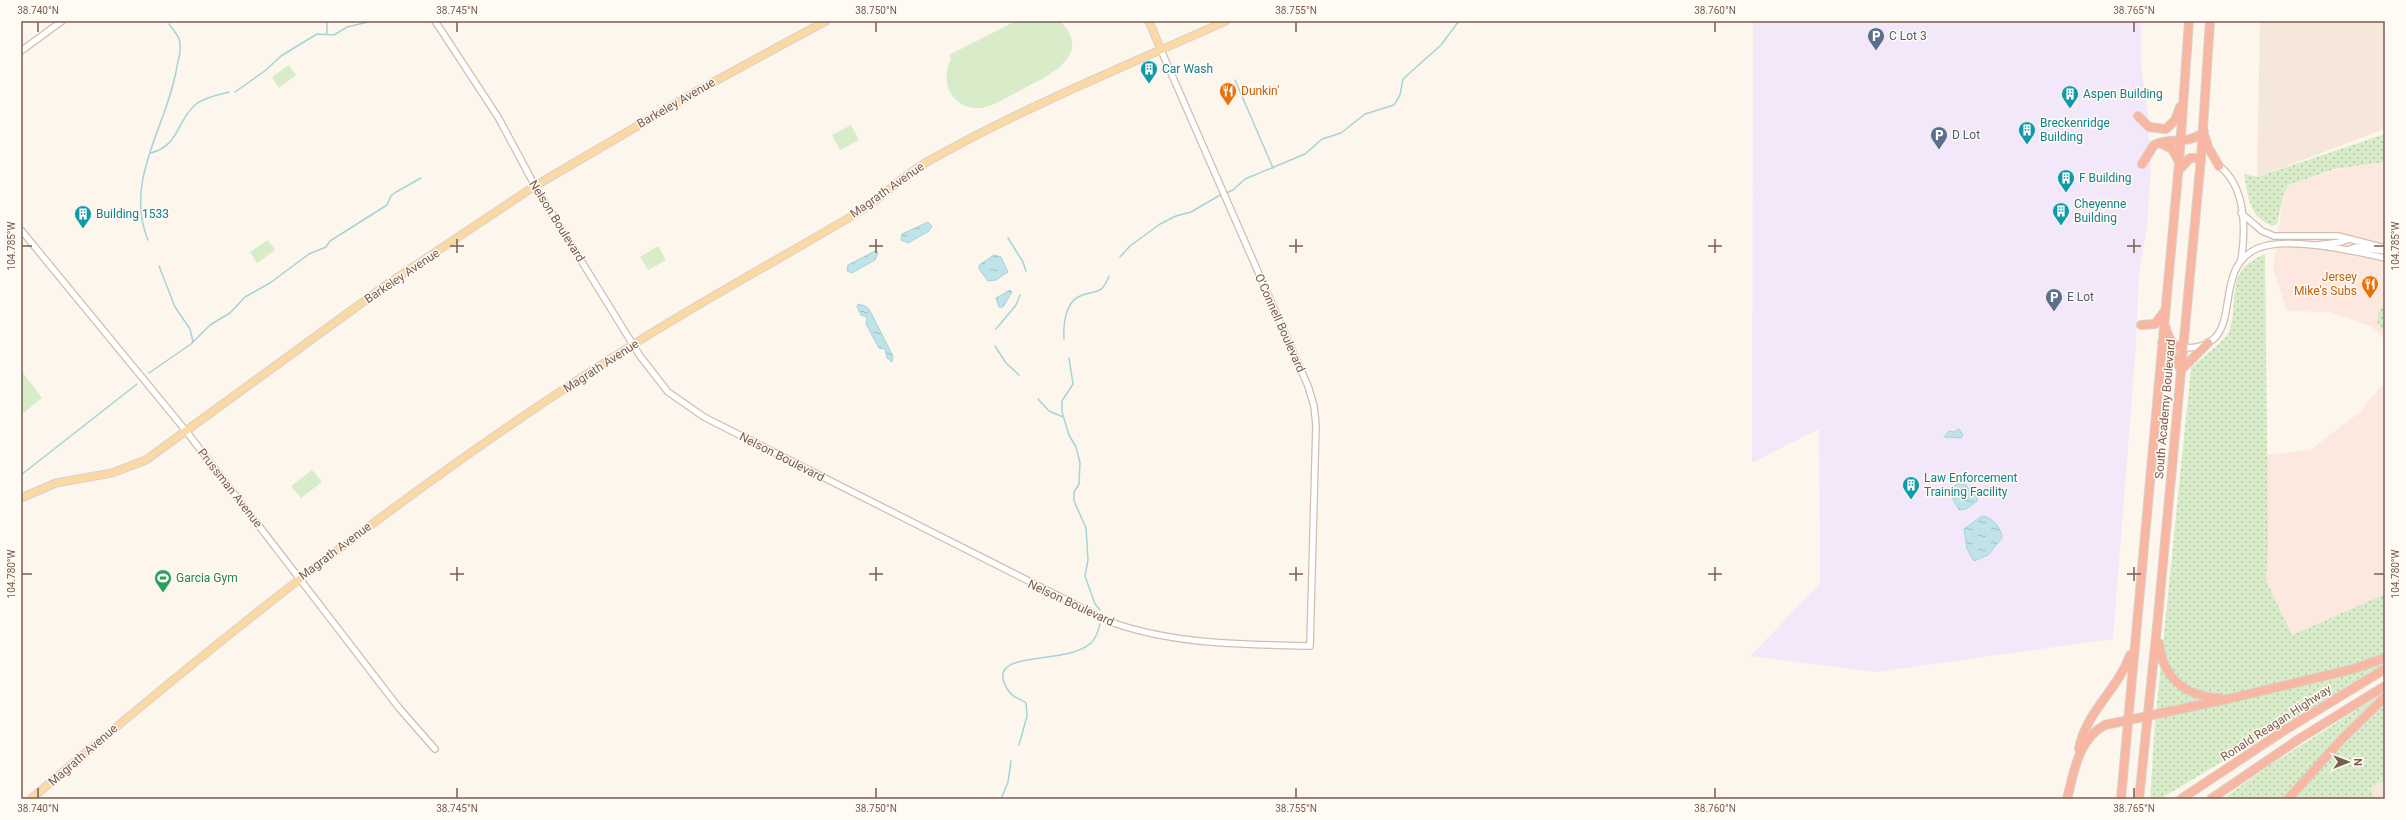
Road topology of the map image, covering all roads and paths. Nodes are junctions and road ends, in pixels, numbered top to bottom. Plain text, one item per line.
1 (62, 21) edge
2 (435, 21) edge
3 (826, 21) edge
4 (1149, 21) edge
5 (1226, 21) edge
6 (2189, 21) edge
7 (2210, 21) edge
8 (1162, 50) junction
9 (21, 51) edge
10 (2184, 99) junction
11 (2138, 116) dead end
12 (2204, 132) junction
13 (2159, 142) junction
14 (2181, 142) junction
15 (2201, 158) junction
16 (2179, 163) junction
17 (2142, 164) dead end
18 (2219, 166) joint
19 (2178, 173) junction
20 (535, 186) junction
21 (2241, 213) junction
22 (21, 230) edge
23 (2350, 238) junction
24 (2315, 246) junction
25 (2385, 249) edge
26 (2347, 250) junction
27 (2385, 258) edge
28 (2241, 260) junction
29 (2165, 310) junction
30 (2164, 321) junction
31 (2141, 325) dead end
32 (2162, 343) junction
33 (2208, 343) junction
34 (633, 344) junction
35 (2183, 348) junction
36 (2181, 370) junction
37 (186, 431) junction
38 (21, 498) edge
39 (300, 578) junction
40 (2158, 627) junction
41 (2134, 643) junction
42 (1310, 646) joint
43 (2385, 658) edge
44 (2385, 669) edge
45 (2385, 686) edge
46 (2385, 697) edge
47 (2228, 699) junction
48 (2147, 717) junction
49 (2128, 720) junction
50 (435, 749) dead end
51 (2076, 765) junction
52 (31, 799) edge
53 (2067, 799) edge
54 (2121, 799) edge
55 (2138, 799) edge
56 (2181, 799) edge
57 (2211, 799) edge
58 (2288, 799) edge

1 - 9 street
2 - 20 street, Nelson Boulevard
3 - 20 main road, Barkeley Avenue
4 - 8 main road, O'Connell Boulevard
5 - 8 main road, Magrath Avenue
6 - 10 highway, South Academy Boulevard
7 - 12 highway, South Academy Boulevard
8 - 34 main road, Magrath Avenue
8 - 42 street, O'Connell Boulevard
10 - 11 highway
10 - 14 highway, South Academy Boulevard
12 - 14 highway
12 - 15 highway, South Academy Boulevard
12 - 18 highway
13 - 14 highway
13 - 16 highway
13 - 17 highway
14 - 16 highway, South Academy Boulevard
15 - 19 highway
15 - 35 highway, South Academy Boulevard
16 - 19 highway, South Academy Boulevard
18 - 21 street
19 - 29 highway, South Academy Boulevard
20 - 34 street, Nelson Boulevard
20 - 37 main road, Barkeley Avenue
21 - 23 street
21 - 28 street
22 - 37 street, Prussman Avenue
23 - 24 street
23 - 25 street
24 - 26 street
24 - 28 street
25 - 26 street
26 - 27 street
28 - 33 street
29 - 30 highway, South Academy Boulevard
29 - 31 highway
30 - 32 highway, South Academy Boulevard
30 - 35 highway
32 - 36 highway
32 - 41 highway, South Academy Boulevard
33 - 35 street
33 - 36 highway
34 - 39 main road, Magrath Avenue
34 - 42 street, Nelson Boulevard
35 - 36 highway, South Academy Boulevard
36 - 40 highway, South Academy Boulevard
37 - 38 main road, Barkeley Avenue
37 - 39 street, Prussman Avenue
39 - 50 street, Prussman Avenue
39 - 52 main road, Magrath Avenue
40 - 47 highway
40 - 48 highway, South Academy Boulevard
41 - 49 highway, South Academy Boulevard
41 - 51 highway
43 - 47 highway
44 - 56 highway, Ronald Reagan Highway
45 - 57 highway
46 - 58 highway
47 - 48 highway
48 - 49 highway
48 - 55 highway, South Academy Boulevard
49 - 51 highway
49 - 54 highway, South Academy Boulevard
51 - 53 highway

